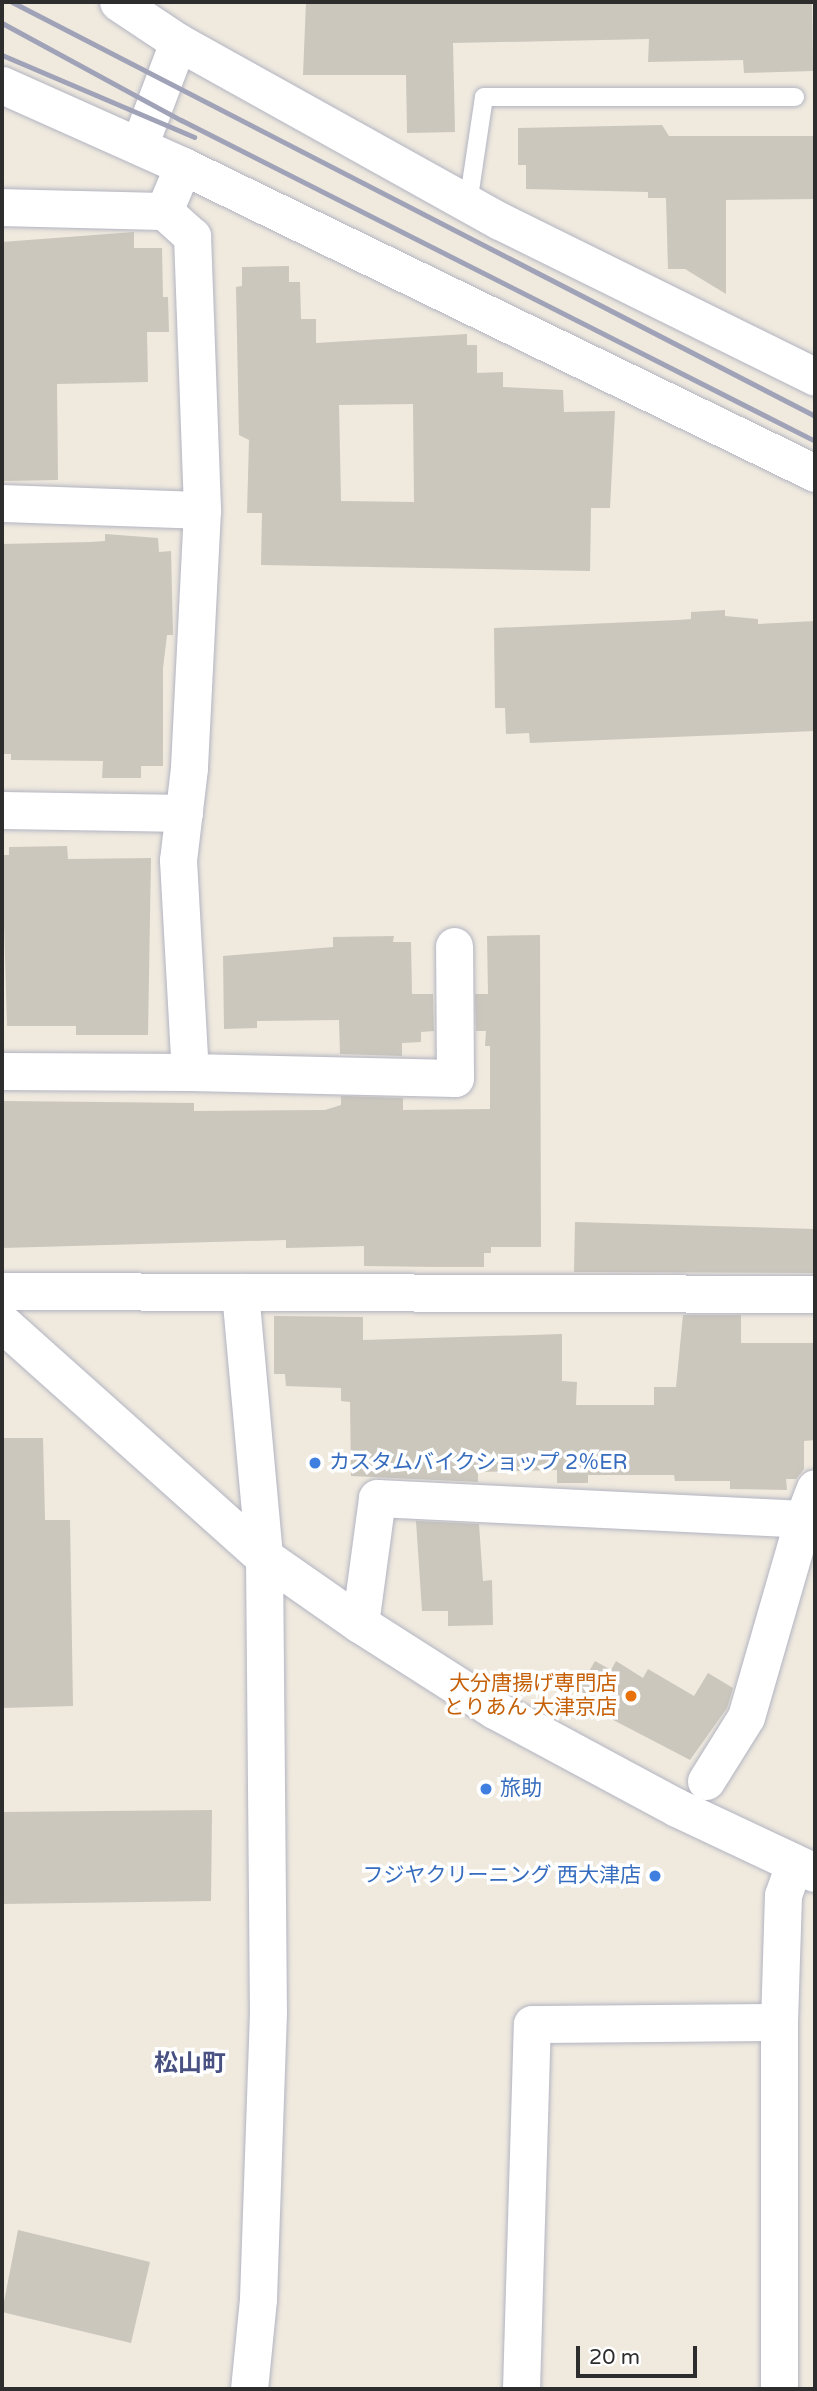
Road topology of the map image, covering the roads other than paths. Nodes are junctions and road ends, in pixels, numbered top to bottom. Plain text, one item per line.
1 (118, 2) edge
2 (178, 41) junction
3 (2, 85) edge
4 (795, 97) dead end
5 (139, 146) junction
6 (183, 166) junction
7 (468, 204) junction
8 (2, 207) edge
9 (164, 211) junction
10 (815, 377) edge
11 (815, 473) edge
12 (2, 503) edge
13 (202, 510) junction
14 (2, 810) edge
15 (184, 813) junction
16 (454, 946) dead end
17 (2, 1071) edge
18 (190, 1072) junction
19 (2, 1291) edge
20 (240, 1292) junction
21 (815, 1294) edge
22 (2, 1323) edge
23 (809, 1503) edge
24 (264, 1557) junction
25 (360, 1624) junction
26 (706, 1781) dead end
27 (805, 1869) edge
28 (779, 2022) junction
29 (249, 2389) edge
30 (521, 2389) edge
31 (779, 2389) edge

1 - 2 street
2 - 5 street
2 - 7 street
3 - 5 street
4 - 7 lane
5 - 6 street
6 - 9 street
6 - 11 street
7 - 10 street
8 - 9 street
9 - 13 street
12 - 13 street
13 - 15 street
14 - 15 street
15 - 18 street
16 - 18 street
17 - 18 street
19 - 20 street
20 - 21 street
20 - 24 street
22 - 24 street
23 - 25 street
23 - 26 street
24 - 25 street
24 - 29 street
25 - 27 street
27 - 28 street
28 - 30 street
28 - 31 street

